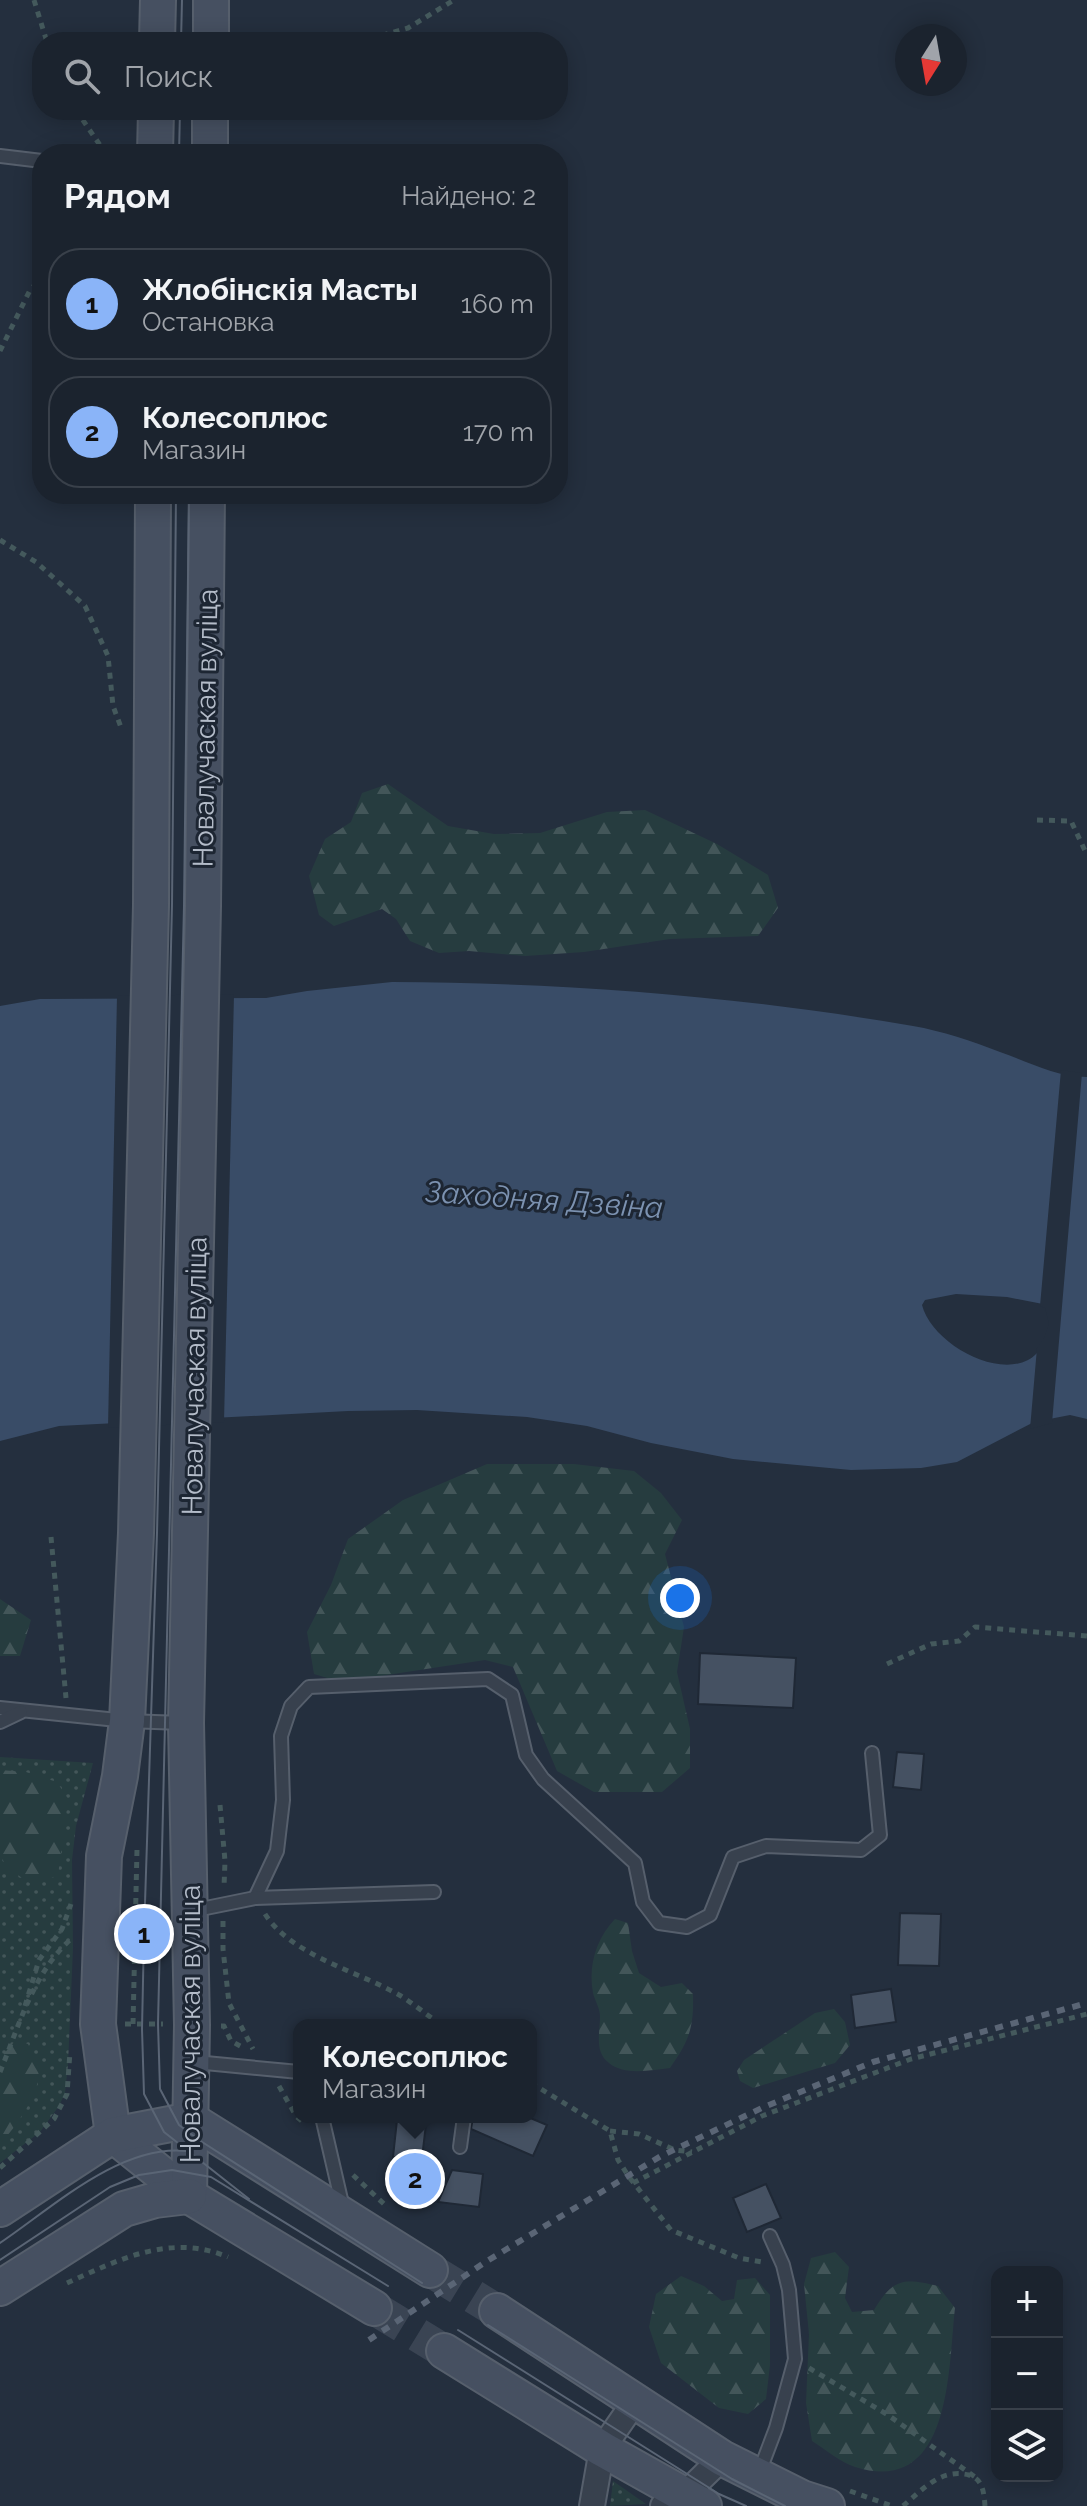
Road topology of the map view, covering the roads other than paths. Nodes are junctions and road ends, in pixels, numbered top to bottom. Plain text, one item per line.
1 (158, 0) edge
2 (211, 0) edge
3 (157, 32) edge
4 (211, 32) edge
5 (156, 120) edge
6 (210, 120) edge
7 (155, 144) edge
8 (210, 144) edge
9 (0, 156) edge
10 (32, 160) edge
11 (153, 504) edge
12 (207, 504) edge
13 (0, 1708) edge
14 (24, 1711) junction
15 (127, 1721) junction
16 (0, 1722) edge
17 (186, 1723) junction
18 (872, 1753) dead end
19 (434, 1892) dead end
20 (255, 1898) junction
21 (207, 1908) junction
22 (192, 2062) junction
23 (293, 2071) edge
24 (191, 2120) junction
25 (323, 2123) edge
26 (463, 2123) edge
27 (113, 2135) junction
28 (460, 2147) dead end
29 (189, 2196) junction
30 (0, 2209) edge
31 (345, 2218) junction
32 (770, 2236) dead end
33 (430, 2270) tunnel mouth
34 (0, 2288) edge
35 (374, 2308) tunnel mouth
36 (497, 2311) tunnel mouth
37 (444, 2351) tunnel mouth
38 (636, 2400) junction
39 (602, 2449) junction
40 (722, 2458) junction
41 (758, 2476) junction
42 (683, 2503) edge
43 (592, 2506) edge
44 (827, 2506) edge

1 - 3 main road
2 - 4 main road
5 - 7 main road
6 - 8 main road
9 - 10 lane
11 - 15 main road, Новалучаская вуліца
12 - 17 main road, Новалучаская вуліца
13 - 14 lane
14 - 15 lane
14 - 16 lane
15 - 17 lane
15 - 27 main road, Новалучаская вуліца
17 - 21 main road, Новалучаская вуліца
18 - 20 lane
19 - 20 lane
20 - 21 lane
21 - 22 main road, Новалучаская вуліца
22 - 23 lane
22 - 24 main road, Новалучаская вуліца
24 - 27 main road
24 - 29 main road, Новалучаская вуліца
24 - 31 main road
25 - 31 lane
26 - 28 lane
27 - 29 main road, Новалучаская вуліца
27 - 30 main road
29 - 34 main road
29 - 35 main road
31 - 33 main road
32 - 41 lane
36 - 38 main road
37 - 39 main road
38 - 39 street
38 - 40 main road
39 - 42 main road
39 - 43 street
40 - 41 main road
40 - 42 street
41 - 44 main road

